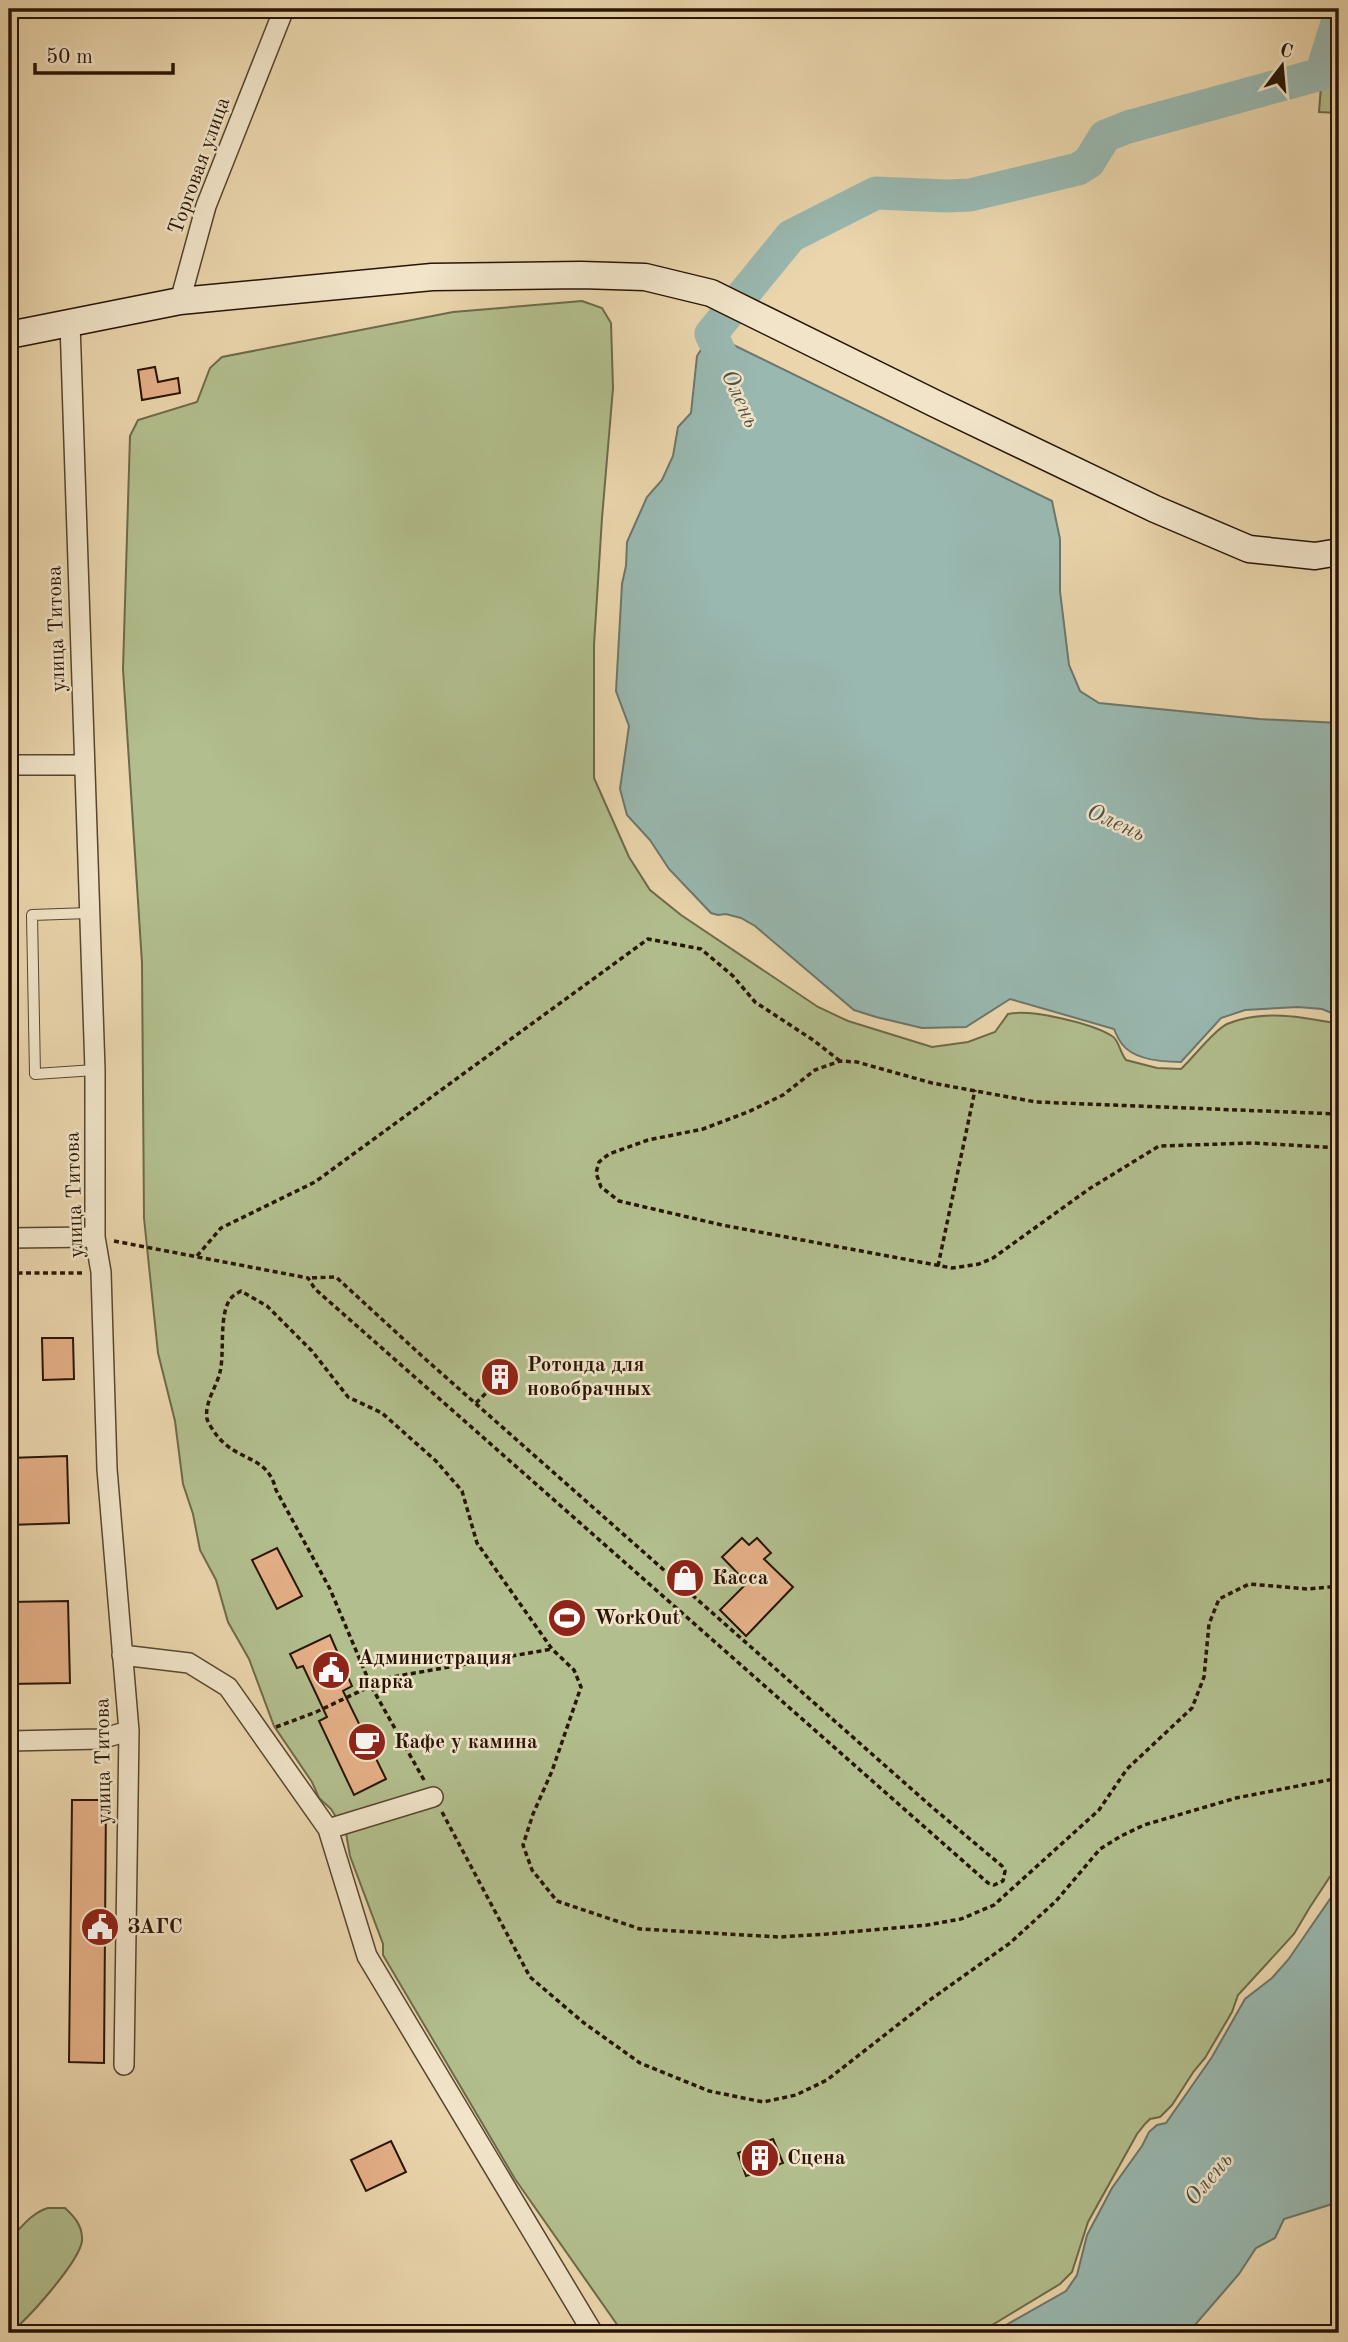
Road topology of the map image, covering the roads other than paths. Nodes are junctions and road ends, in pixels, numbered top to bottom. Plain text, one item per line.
1 (284, 9) edge
2 (180, 301) junction
3 (71, 323) junction
4 (9, 335) edge
5 (1339, 552) edge
6 (9, 765) edge
7 (84, 765) junction
8 (89, 913) junction
9 (95, 1070) junction
10 (94, 1237) junction
11 (9, 1238) edge
12 (122, 1655) junction
13 (129, 1731) junction
14 (9, 1741) edge
15 (433, 1797) road end
16 (328, 1829) junction
17 (124, 2065) dead end
18 (593, 2333) edge

1 - 2 street, Торговая улица
2 - 3 main road
2 - 5 main road
3 - 4 main road
3 - 7 street, улица Титова
6 - 7 street
7 - 8 street, улица Титова
8 - 9 street, улица Титова
8 - 9 lane
9 - 10 street, улица Титова
10 - 11 street
10 - 12 street, улица Титова
12 - 13 street, улица Титова
12 - 16 street
13 - 14 street
13 - 17 street, улица Титова
15 - 16 street
16 - 18 street

